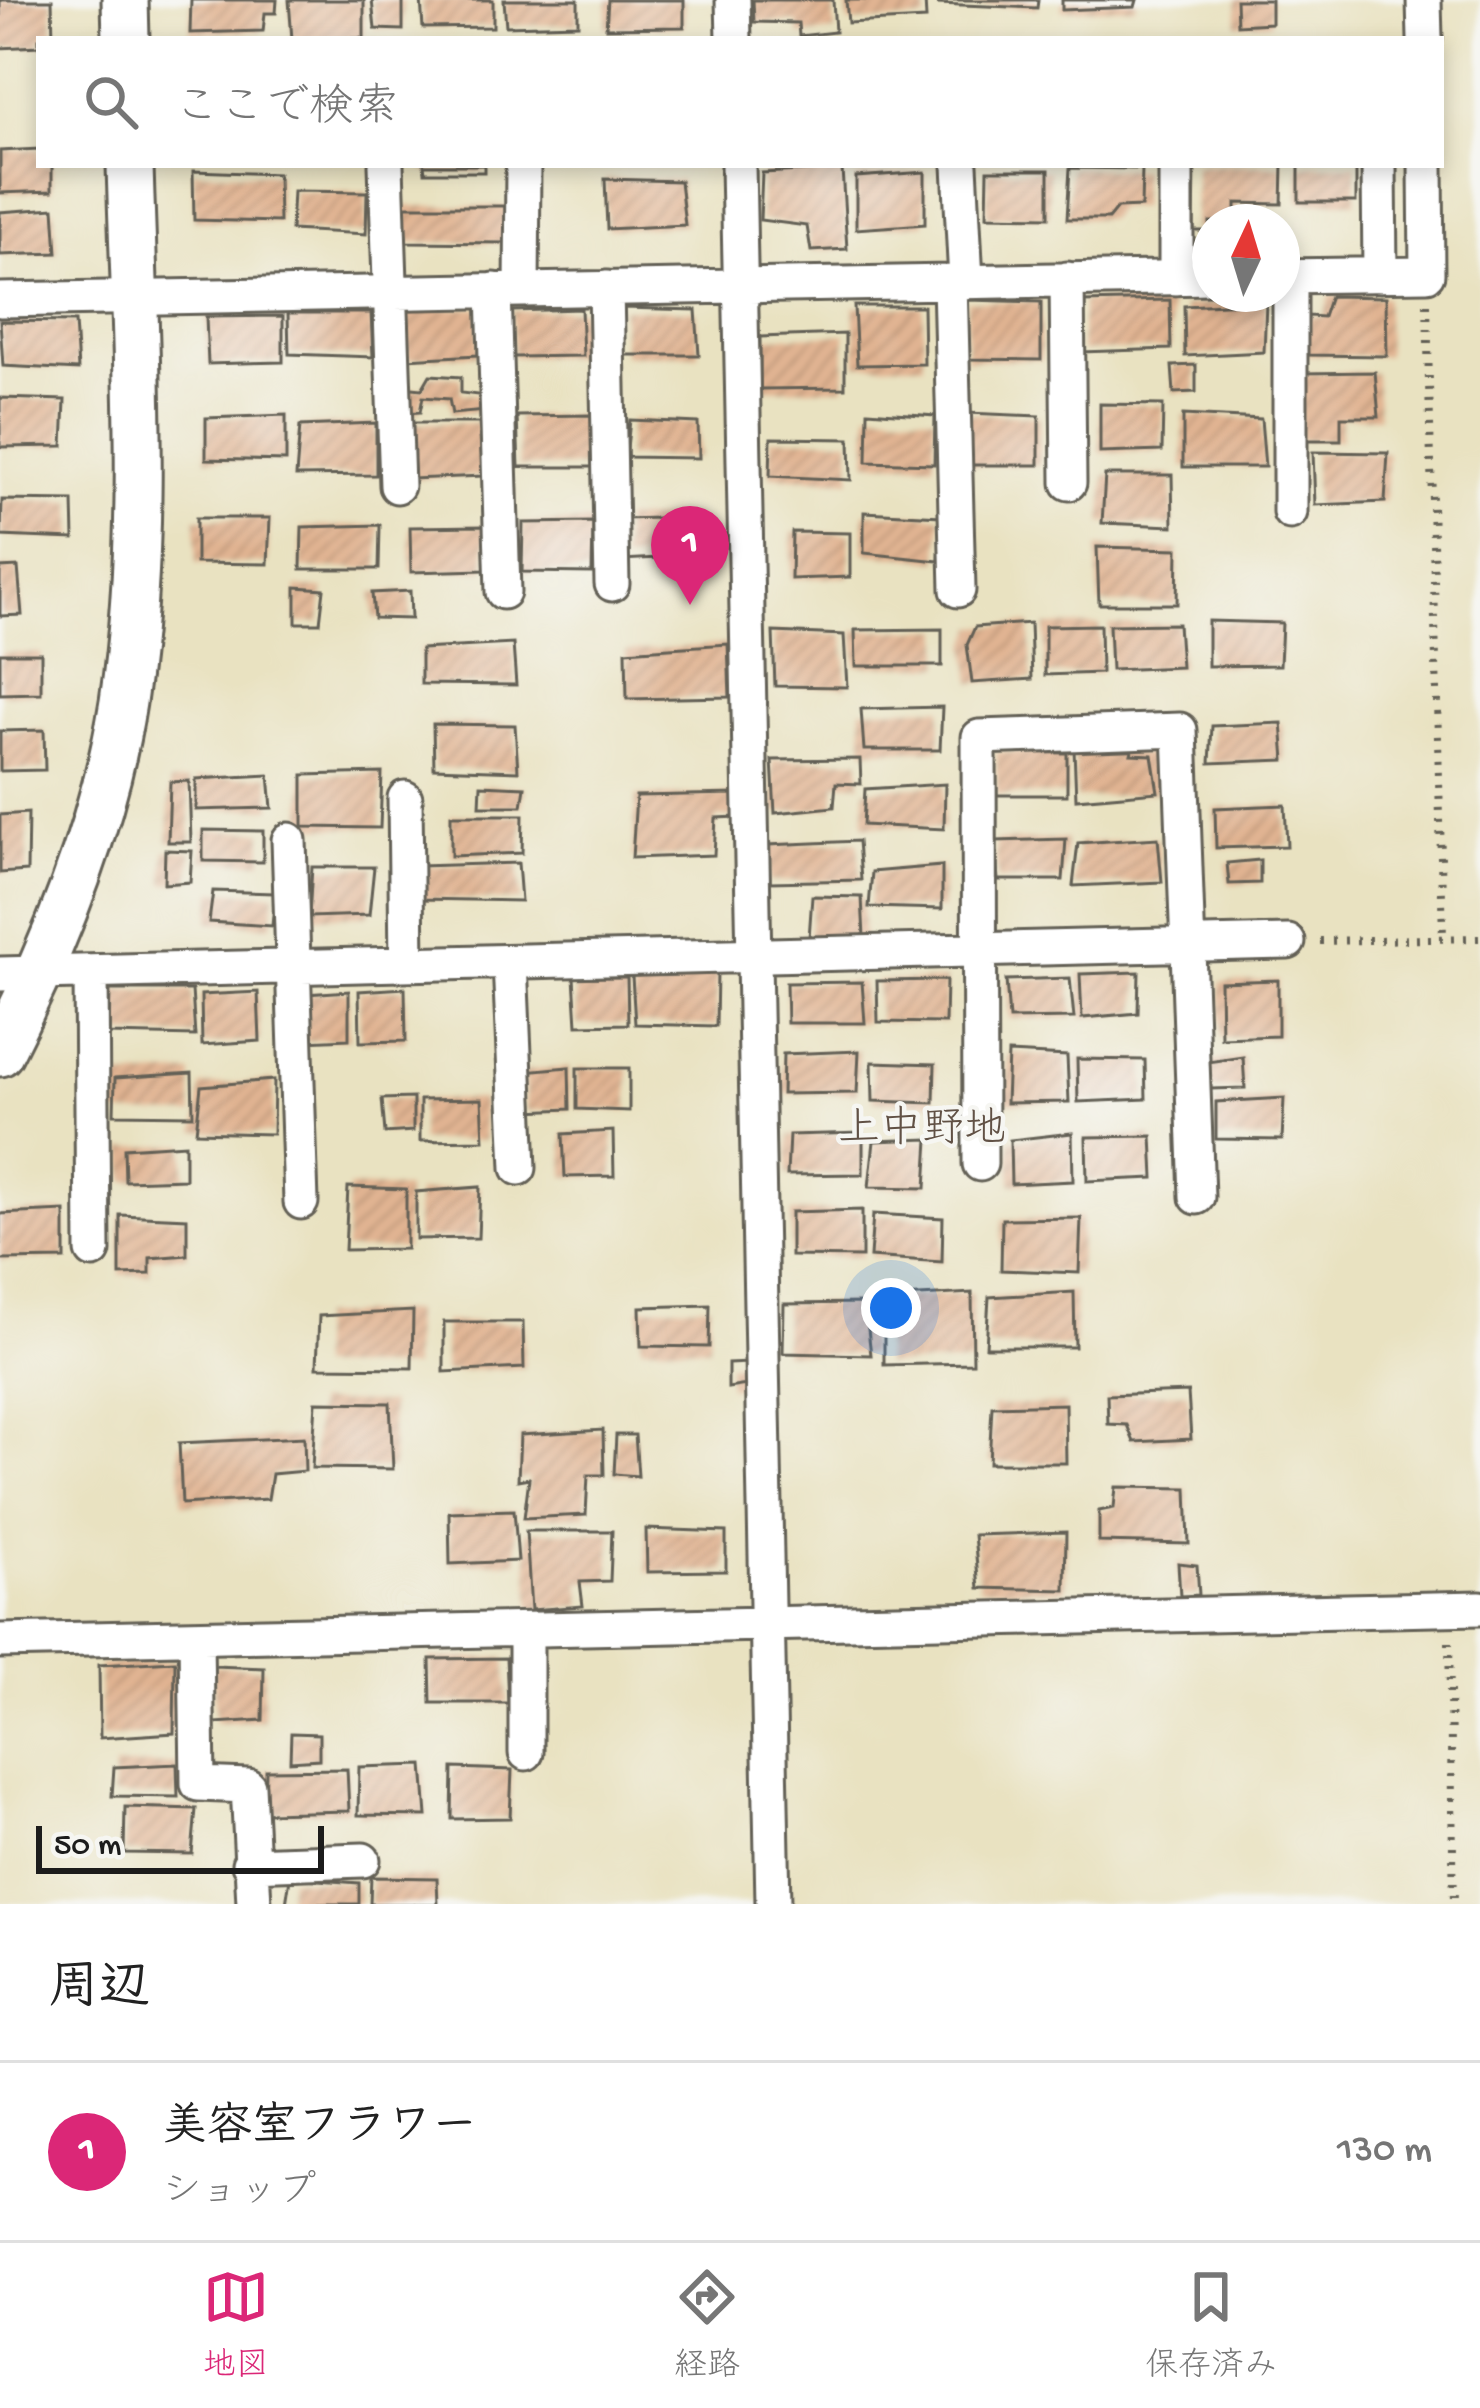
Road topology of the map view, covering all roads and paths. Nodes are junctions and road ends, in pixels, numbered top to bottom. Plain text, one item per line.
1 (125, 0) edge
2 (733, 0) edge
3 (1424, 0) edge
4 (126, 36) edge
5 (734, 36) edge
6 (1425, 36) edge
7 (130, 168) edge
8 (386, 168) edge
9 (523, 168) edge
10 (737, 168) edge
11 (960, 168) edge
12 (1176, 168) edge
13 (1379, 168) edge
14 (1426, 168) edge
15 (1192, 270) edge
16 (1380, 274) junction
17 (1426, 274) junction
18 (1300, 276) edge
19 (1192, 277) edge
20 (1066, 280) junction
21 (958, 282) junction
22 (741, 285) junction
23 (606, 288) junction
24 (508, 290) junction
25 (389, 292) junction
26 (134, 299) junction
27 (0, 300) edge
28 (1287, 312) edge
29 (1069, 483) dead end
30 (397, 486) dead end
31 (1290, 512) dead end
32 (612, 584) dead end
33 (958, 590) dead end
34 (503, 592) dead end
35 (405, 798) dead end
36 (289, 840) dead end
37 (1443, 938) junction
38 (1480, 938) edge
39 (1288, 942) joint
40 (1189, 946) junction
41 (978, 951) junction
42 (750, 956) junction
43 (510, 962) junction
44 (407, 964) junction
45 (292, 967) junction
46 (91, 972) junction
47 (20, 973) edge
48 (0, 1053) edge
49 (980, 1164) dead end
50 (519, 1168) dead end
51 (1197, 1197) dead end
52 (301, 1202) dead end
53 (93, 1250) dead end
54 (1464, 1608) edge
55 (769, 1624) junction
56 (526, 1630) junction
57 (196, 1637) junction
58 (0, 1641) edge
59 (526, 1753) dead end
60 (362, 1860) dead end
61 (249, 1864) junction
62 (254, 1904) edge
63 (773, 1904) edge
64 (1454, 1904) edge

1 - 4 street
2 - 5 street
3 - 6 street
7 - 26 street
8 - 25 street
9 - 24 street
10 - 22 street
11 - 21 street
12 - 15 street
13 - 16 street
14 - 17 street
16 - 17 street
16 - 18 street
17 - 37 path
19 - 20 street
20 - 21 street
20 - 29 street
21 - 22 street
21 - 33 street
22 - 23 street
22 - 42 street
23 - 24 street
23 - 32 street
24 - 25 street
24 - 34 street
25 - 26 street
25 - 30 street
26 - 27 street
26 - 47 street
28 - 31 street
35 - 44 street
36 - 45 street
37 - 38 path
37 - 39 path
39 - 40 street
40 - 41 street
40 - 41 street
40 - 51 street
41 - 42 street
41 - 49 street
42 - 43 street
42 - 55 street
43 - 44 street
43 - 50 street
44 - 45 street
45 - 46 street
45 - 52 street
46 - 47 street
46 - 53 street
47 - 48 street
54 - 55 street
54 - 64 path
55 - 56 street
55 - 63 street
56 - 57 street
56 - 59 street
57 - 58 street
57 - 61 street
60 - 61 street
61 - 62 street

